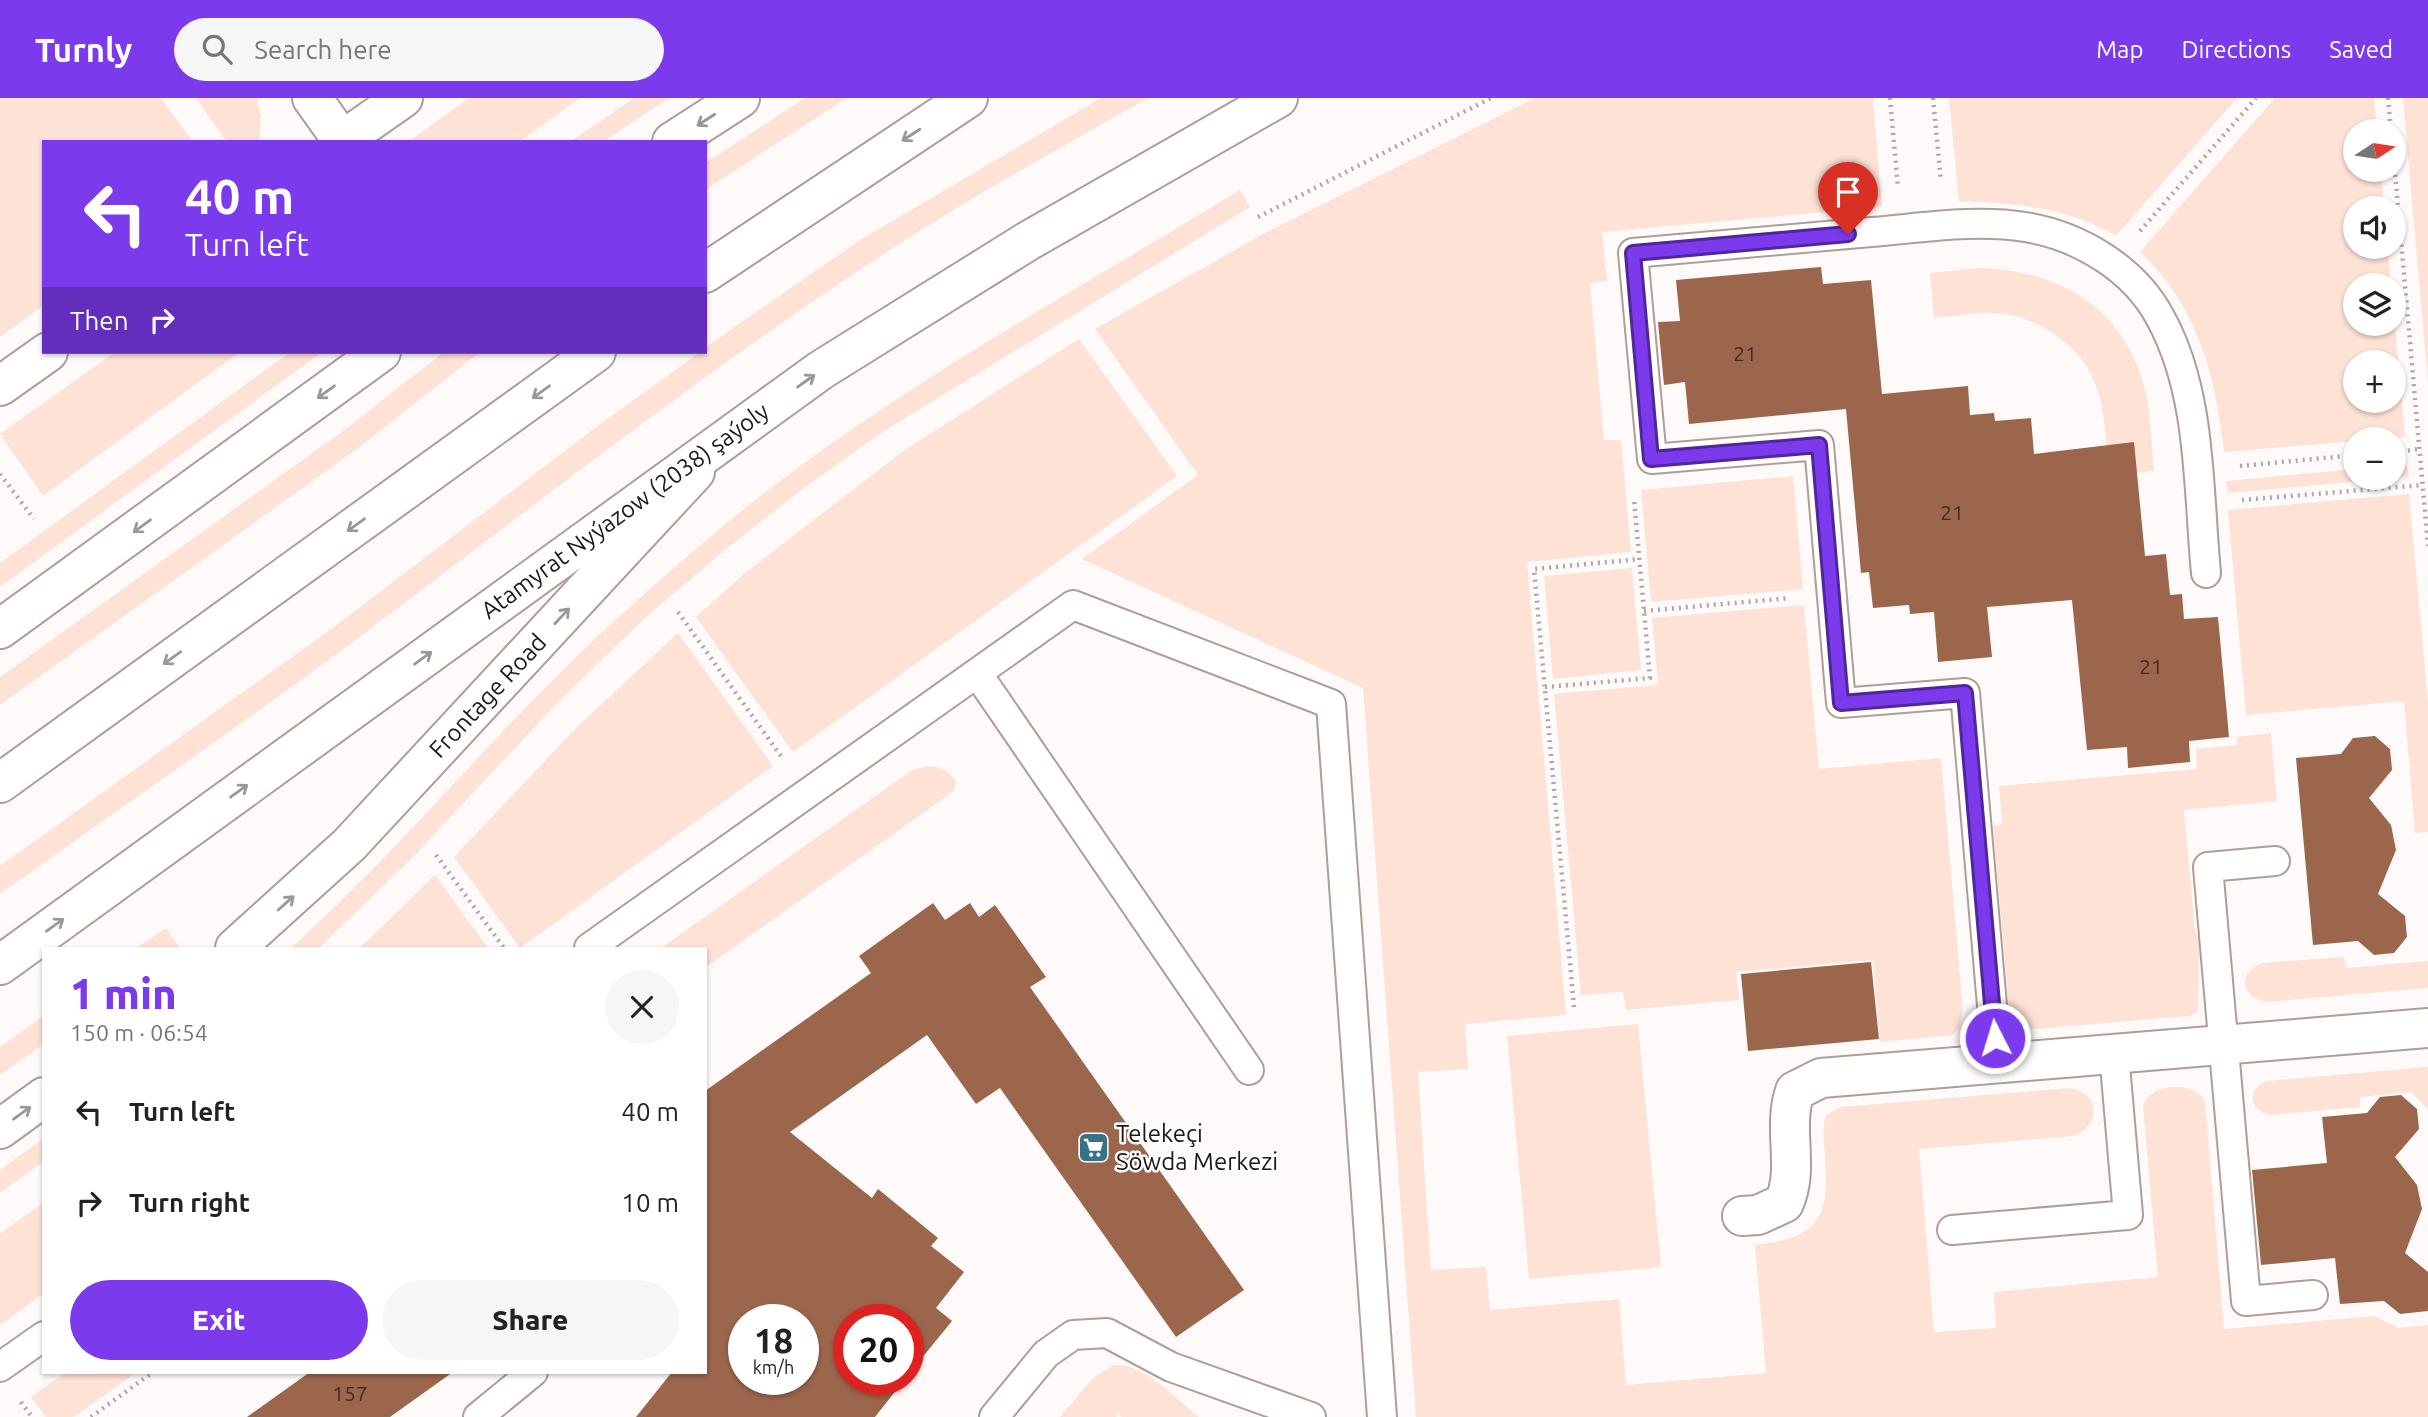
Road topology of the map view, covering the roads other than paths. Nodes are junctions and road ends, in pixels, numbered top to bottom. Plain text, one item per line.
1 (312, 98) edge
2 (403, 98) edge
3 (740, 98) edge
4 (968, 98) edge
5 (1278, 98) edge
6 (340, 140) edge
7 (342, 140) edge
8 (675, 140) edge
9 (707, 272) edge
10 (45, 354) edge
11 (378, 354) edge
12 (593, 354) edge
13 (0, 386) edge
14 (731, 433) junction
15 (2206, 573) dead end
16 (0, 629) edge
17 (977, 673) junction
18 (0, 783) edge
19 (2275, 861) dead end
20 (236, 947) edge
21 (590, 947) edge
22 (0, 965) edge
23 (2428, 1028) edge
24 (2223, 1045) junction
25 (2114, 1053) junction
26 (1997, 1063) junction
27 (1249, 1070) dead end
28 (42, 1098) edge
29 (0, 1129) edge
30 (1742, 1216) dead end
31 (1952, 1230) dead end
32 (2313, 1295) dead end
33 (42, 1337) edge
34 (0, 1367) edge
35 (531, 1374) edge
36 (478, 1417) edge
37 (994, 1417) edge
38 (1311, 1417) edge
39 (1382, 1417) edge

1 - 6 main road
2 - 7 main road
3 -> 8 main road
4 -> 9 main road
14 -> 5 main road, Atamyrat Nyýazow (2038) şaýoly
10 - 13 main road
11 -> 16 main road
12 -> 18 main road
20 -> 14 main road, Frontage Road
22 -> 14 main road, Atamyrat Nyýazow (2038) şaýoly
15 - 26 lane
17 - 21 lane
17 - 27 lane
17 - 39 lane
19 - 24 lane
23 - 24 main road
24 - 25 main road
24 - 32 lane
25 - 26 main road
25 - 31 lane
26 - 30 main road
29 -> 28 main road
33 - 34 lane
35 - 36 lane
37 - 38 lane

